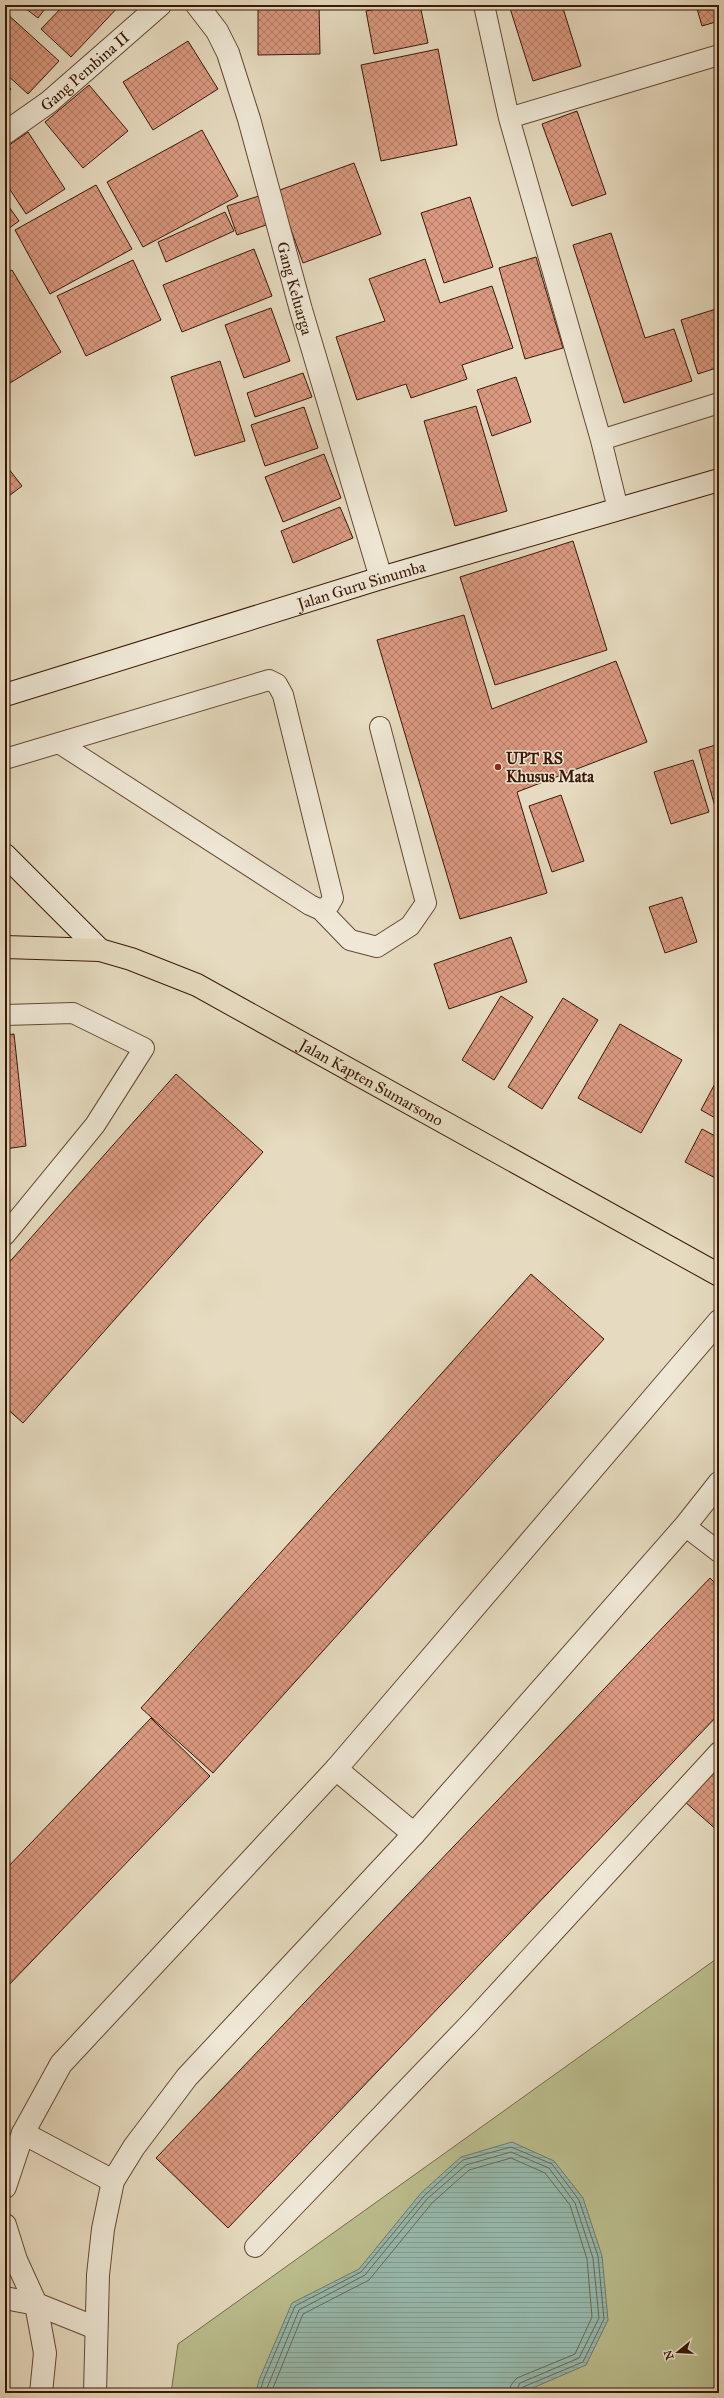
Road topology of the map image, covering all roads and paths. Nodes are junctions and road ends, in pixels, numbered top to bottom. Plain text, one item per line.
1 (160, 5) edge
2 (197, 5) edge
3 (484, 5) edge
4 (719, 55) edge
5 (509, 118) junction
6 (5, 133) edge
7 (719, 403) edge
8 (600, 440) junction
9 (719, 480) edge
10 (618, 509) junction
11 (381, 578) junction
12 (5, 695) edge
13 (380, 727) dead end
14 (59, 743) junction
15 (5, 759) edge
16 (5, 855) edge
17 (321, 910) junction
18 (5, 947) edge
19 (100, 950) junction
20 (5, 1015) edge
21 (5, 1235) edge
22 (719, 1275) edge
23 (719, 1321) edge
24 (719, 1483) edge
25 (685, 1526) junction
26 (719, 1552) edge
27 (719, 1752) edge
28 (336, 1769) junction
29 (414, 1834) junction
30 (23, 2133) junction
31 (113, 2181) junction
32 (5, 2187) edge
33 (5, 2225) edge
34 (254, 2247) dead end
35 (5, 2298) edge
36 (36, 2304) junction
37 (96, 2328) junction
38 (41, 2393) edge
39 (95, 2393) edge

1 - 6 street, Gang Pembina II
2 - 11 street, Gang Keluarga
3 - 5 lane
4 - 5 lane
5 - 8 lane
7 - 8 lane
8 - 10 lane
9 - 10 street, Jalan Guru Sinumba
10 - 11 street, Jalan Guru Sinumba
11 - 12 street, Jalan Guru Sinumba
13 - 17 lane
14 - 15 lane
14 - 17 lane
14 - 17 lane
16 - 19 street
18 - 19 highway, Jalan Kapten Sumarsono
19 - 22 highway, Jalan Kapten Sumarsono
20 - 21 lane
23 - 28 street
24 - 25 street
25 - 26 lane
25 - 29 street
27 - 34 lane
28 - 29 street
28 - 30 street
29 - 31 street
30 - 31 street
30 - 32 street
31 - 37 street
33 - 36 street
35 - 36 street
36 - 37 street
36 - 38 street
37 - 39 street

